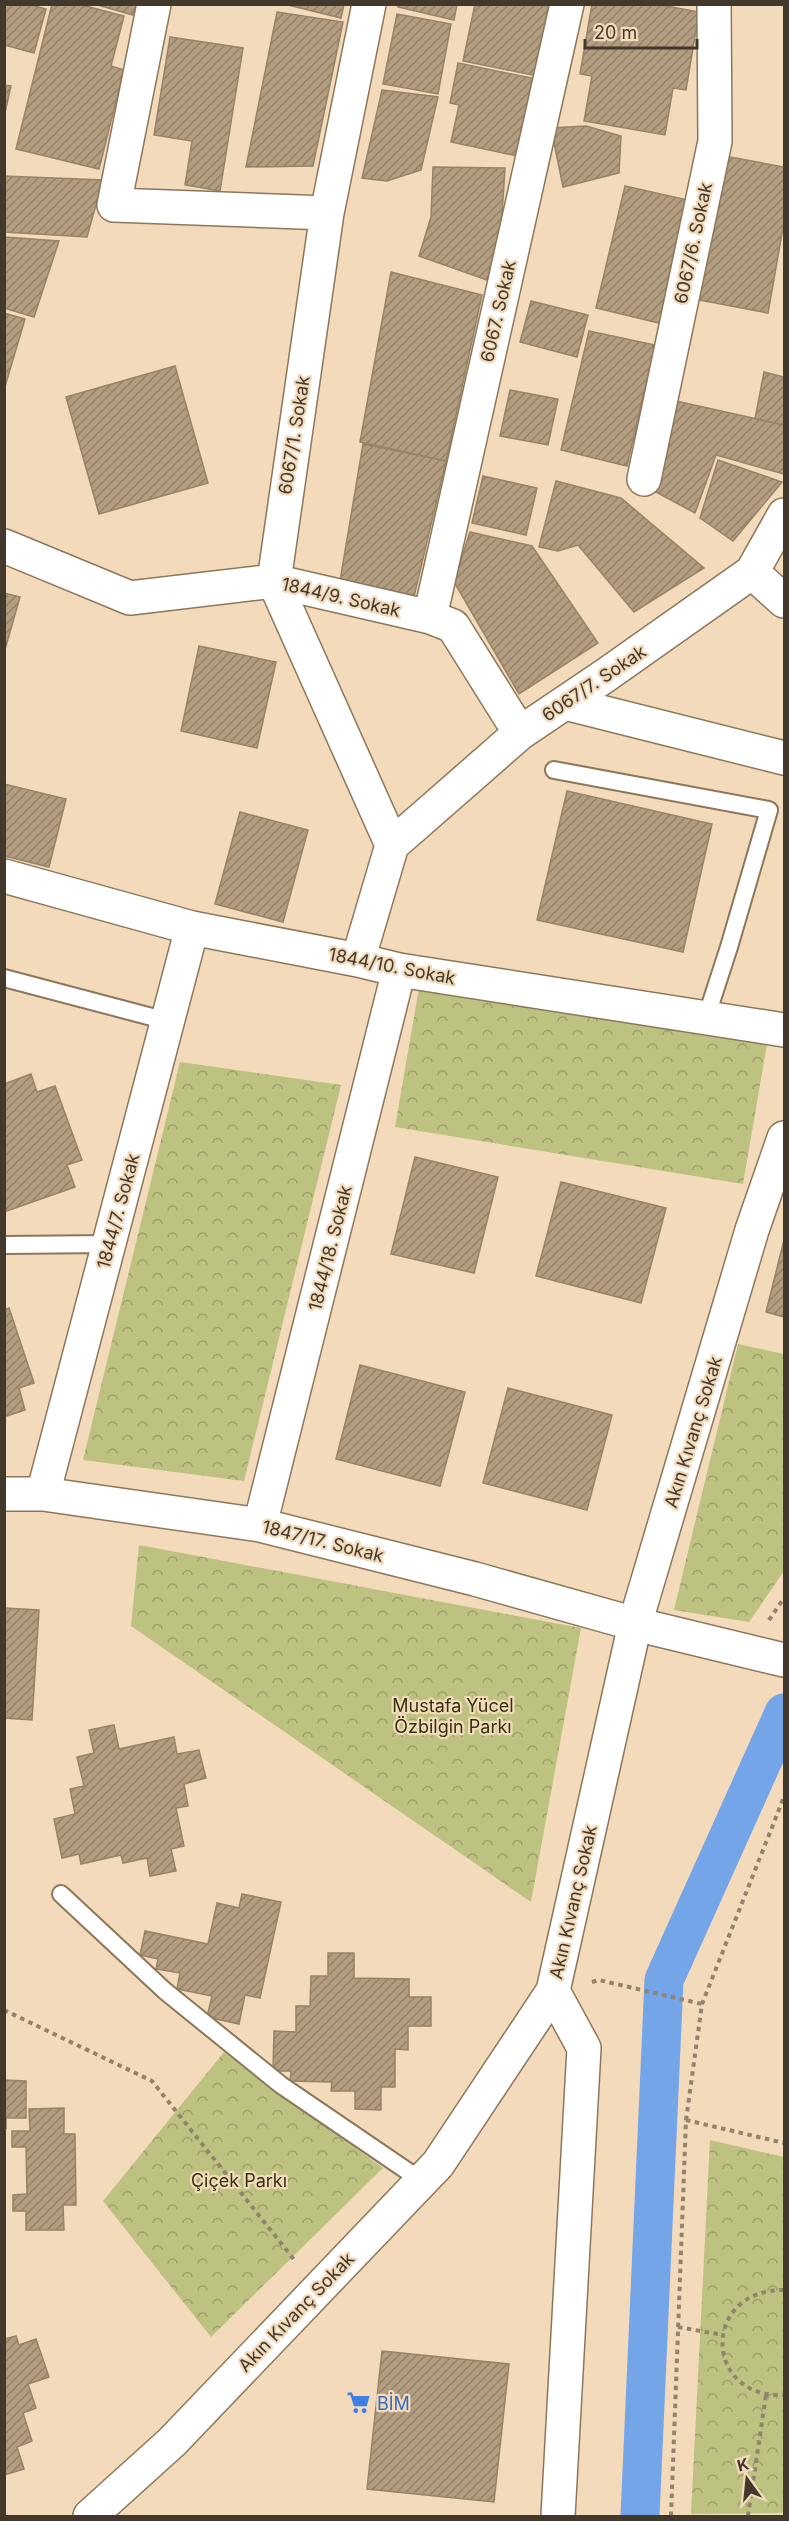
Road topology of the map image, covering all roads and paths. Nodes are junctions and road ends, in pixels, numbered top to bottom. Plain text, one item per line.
1 (154, 4) edge
2 (369, 4) edge
3 (567, 4) edge
4 (714, 4) edge
5 (327, 213) junction
6 (644, 479) dead end
7 (784, 515) edge
8 (4, 546) edge
9 (752, 572) junction
10 (273, 581) junction
11 (784, 601) edge
12 (430, 617) junction
13 (564, 704) junction
14 (520, 733) junction
15 (784, 758) edge
16 (554, 770) dead end
17 (392, 845) junction
18 (4, 876) edge
19 (192, 927) junction
20 (358, 960) junction
21 (399, 970) junction
22 (4, 978) edge
23 (706, 1018) junction
24 (167, 1021) junction
25 (784, 1030) edge
26 (784, 1138) edge
27 (109, 1244) junction
28 (4, 1245) edge
29 (4, 1494) edge
30 (44, 1494) junction
31 (260, 1525) junction
32 (784, 1599) edge
33 (635, 1624) junction
34 (765, 1625) dead end
35 (784, 1660) edge
36 (784, 1797) edge
37 (61, 1894) dead end
38 (599, 1980) dead end
39 (553, 1990) junction
40 (702, 2004) junction
41 (4, 2010) edge
42 (686, 2120) junction
43 (784, 2143) edge
44 (422, 2181) junction
45 (318, 2290) junction
46 (784, 2290) edge
47 (678, 2327) junction
48 (723, 2335) junction
49 (766, 2395) junction
50 (784, 2395) edge
51 (90, 2517) edge
52 (558, 2517) edge
53 (671, 2517) edge
54 (748, 2517) edge

1 - 5 street
2 - 5 street, 6067/1. Sokak
3 - 12 street, 6067. Sokak
4 - 6 street, 6067/6. Sokak
5 - 10 street, 6067/1. Sokak
7 - 9 street, 6067/7. Sokak
8 - 10 street, 1844/9. Sokak
9 - 11 street
9 - 13 street, 6067/7. Sokak
10 - 12 street, 1844/9. Sokak
10 - 17 street
12 - 14 street, 1844/9. Sokak
13 - 14 street, 6067/7. Sokak
13 - 15 street
14 - 17 street, 6067/7. Sokak
16 - 23 lane
17 - 20 street
18 - 19 street, 1844/10. Sokak
19 - 20 street, 1844/10. Sokak
19 - 24 street, 1844/7. Sokak
20 - 21 street, 1844/10. Sokak
21 - 23 street, 1844/10. Sokak
21 - 31 street, 1844/18. Sokak
22 - 24 lane
23 - 25 street, 1844/10. Sokak
24 - 27 street, 1844/7. Sokak
26 - 33 street, Akın Kıvanç Sokak
27 - 28 lane
27 - 30 street, 1844/7. Sokak
29 - 30 street, 1847/17. Sokak
30 - 31 street, 1847/17. Sokak
31 - 33 street, 1847/17. Sokak
32 - 34 path
33 - 35 street, 1847/17. Sokak
33 - 39 street, Akın Kıvanç Sokak
36 - 40 path
37 - 44 lane
38 - 40 path
39 - 44 street, Akın Kıvanç Sokak
39 - 52 street
40 - 42 path
41 - 45 path
42 - 43 path
42 - 47 path
44 - 45 street, Akın Kıvanç Sokak
45 - 51 street, Akın Kıvanç Sokak
46 - 48 path
47 - 48 path
47 - 53 path
48 - 49 path
49 - 50 path
49 - 54 path

